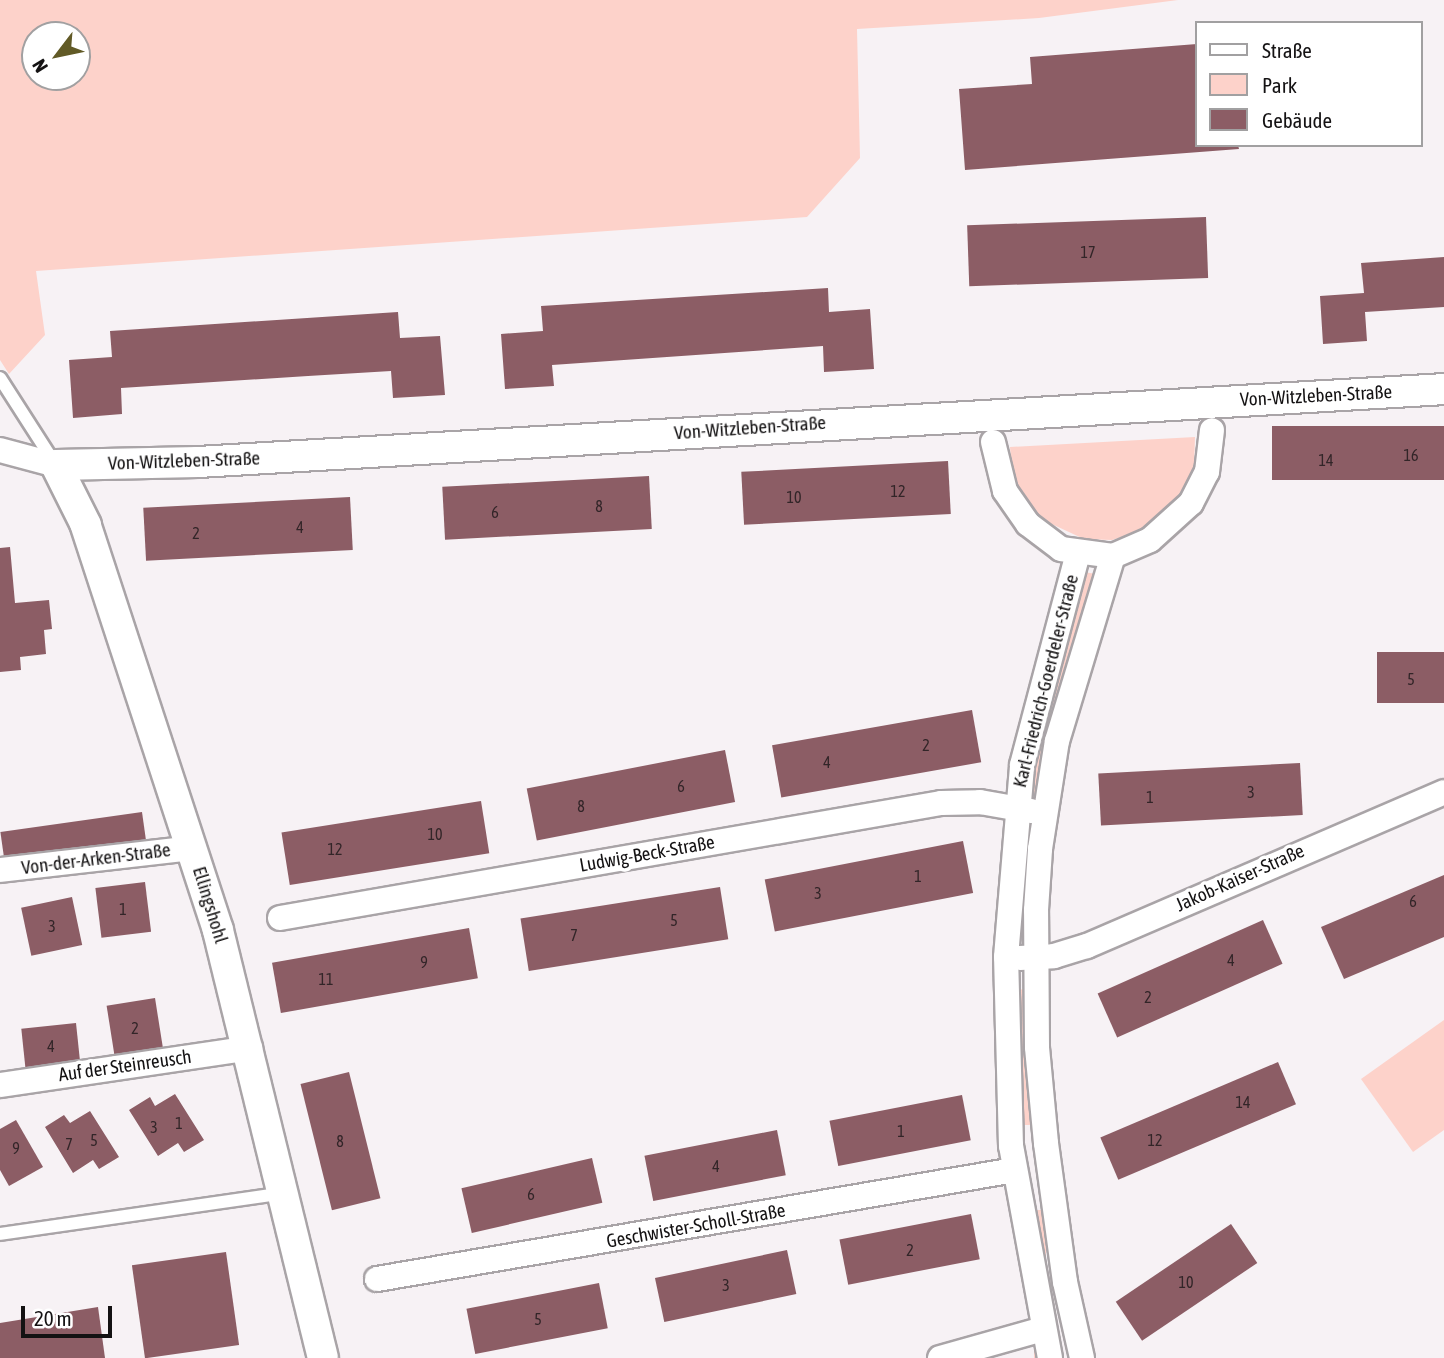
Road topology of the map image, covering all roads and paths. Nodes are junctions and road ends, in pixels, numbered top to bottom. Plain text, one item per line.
1 (0, 378) edge
2 (1444, 389) edge
3 (1212, 430) dead end
4 (993, 442) dead end
5 (0, 450) edge
6 (56, 465) junction
7 (1078, 553) junction
8 (1113, 556) junction
9 (1444, 792) edge
10 (1016, 808) junction
11 (1045, 813) junction
12 (193, 848) junction
13 (0, 870) edge
14 (279, 918) dead end
15 (1006, 957) junction
16 (1035, 958) junction
17 (250, 1048) junction
18 (0, 1085) edge
19 (1045, 1143) junction
20 (1013, 1158) junction
21 (1053, 1191) junction
22 (285, 1193) junction
23 (1019, 1196) junction
24 (0, 1234) edge
25 (377, 1279) dead end
26 (1043, 1329) junction
27 (323, 1358) edge
28 (940, 1358) edge
29 (1050, 1358) edge
30 (1082, 1358) edge

1 - 6 lane
2 - 6 street, Von-Witzleben-Straße
3 - 8 street, Karl-Friedrich-Goerdeler-Straße
4 - 7 street, Karl-Friedrich-Goerdeler-Straße
5 - 6 street
6 - 12 street, Ellingshohl
7 - 8 street, Karl-Friedrich-Goerdeler-Straße
7 - 10 street, Karl-Friedrich-Goerdeler-Straße
8 - 11 street, Karl-Friedrich-Goerdeler-Straße
9 - 16 street, Jakob-Kaiser-Straße
10 - 11 street, Karl-Friedrich-Goerdeler-Straße
10 - 14 street, Ludwig-Beck-Straße
10 - 15 street, Karl-Friedrich-Goerdeler-Straße
11 - 16 street, Karl-Friedrich-Goerdeler-Straße
12 - 13 street, Von-der-Arken-Straße
12 - 17 street, Ellingshohl
15 - 16 street
15 - 20 street, Karl-Friedrich-Goerdeler-Straße
16 - 19 street, Karl-Friedrich-Goerdeler-Straße
17 - 18 street, Auf der Steinreusch
17 - 22 street, Ellingshohl
19 - 20 street
19 - 21 street, Karl-Friedrich-Goerdeler-Straße
20 - 23 street, Karl-Friedrich-Goerdeler-Straße
20 - 25 street, Geschwister-Scholl-Straße
21 - 23 street
21 - 30 street, Karl-Friedrich-Goerdeler-Straße
22 - 24 lane
22 - 27 street, Ellingshohl
23 - 26 street, Karl-Friedrich-Goerdeler-Straße
26 - 28 street
26 - 29 street, Karl-Friedrich-Goerdeler-Straße

